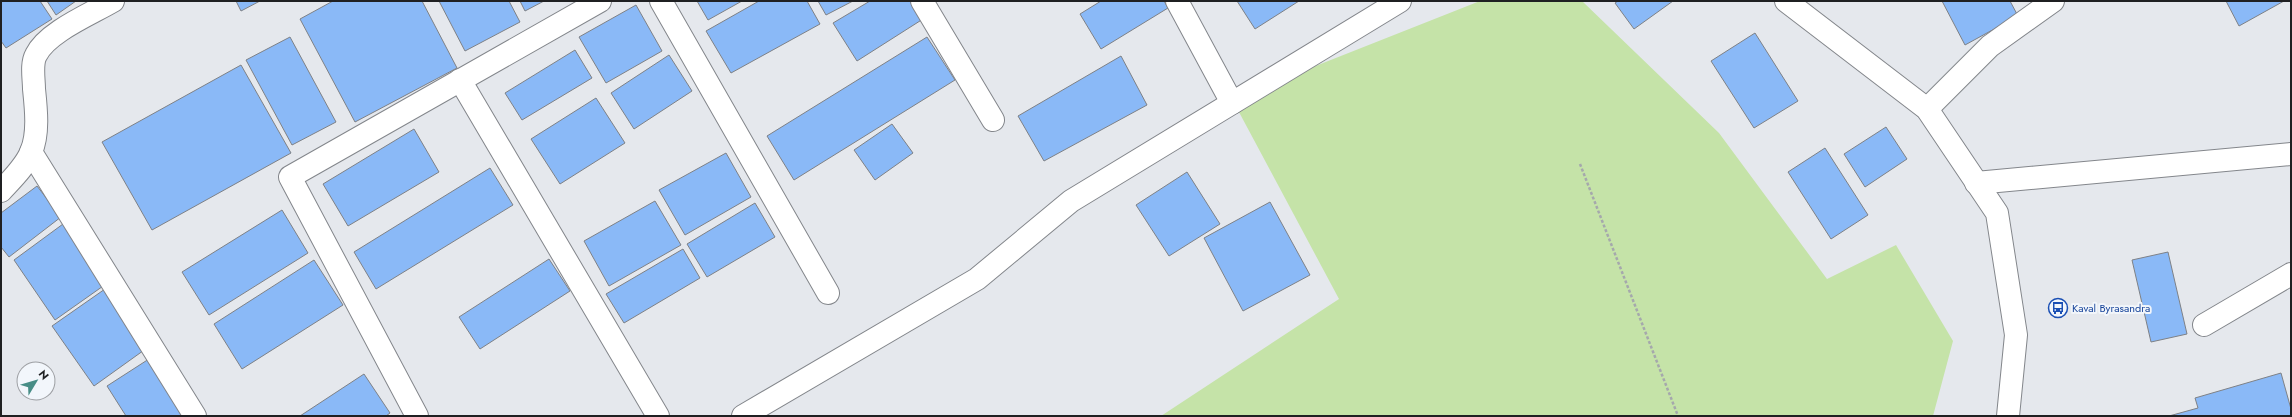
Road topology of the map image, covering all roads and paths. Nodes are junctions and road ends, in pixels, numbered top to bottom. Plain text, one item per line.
1 (113, 1) edge
2 (600, 1) edge
3 (661, 1) edge
4 (922, 1) edge
5 (1177, 1) edge
6 (1400, 1) edge
7 (1786, 1) edge
8 (2053, 1) edge
9 (460, 80) junction
10 (1232, 103) junction
11 (1927, 109) junction
12 (993, 120) dead end
13 (31, 152) junction
14 (2291, 154) edge
15 (1580, 164) dead end
16 (1976, 183) junction
17 (1, 191) edge
18 (2291, 274) edge
19 (828, 293) dead end
20 (2204, 325) dead end
21 (195, 416) edge
22 (417, 416) edge
23 (658, 416) edge
24 (743, 416) edge
25 (1678, 416) edge
26 (2008, 416) edge

1 - 13 street
2 - 9 street
3 - 19 street
4 - 12 street
5 - 10 street
6 - 10 street
7 - 11 street
8 - 11 street
9 - 22 street
9 - 23 street
10 - 24 street
11 - 16 street
13 - 17 street
13 - 21 street
14 - 16 street
15 - 25 path
16 - 26 street
18 - 20 street

